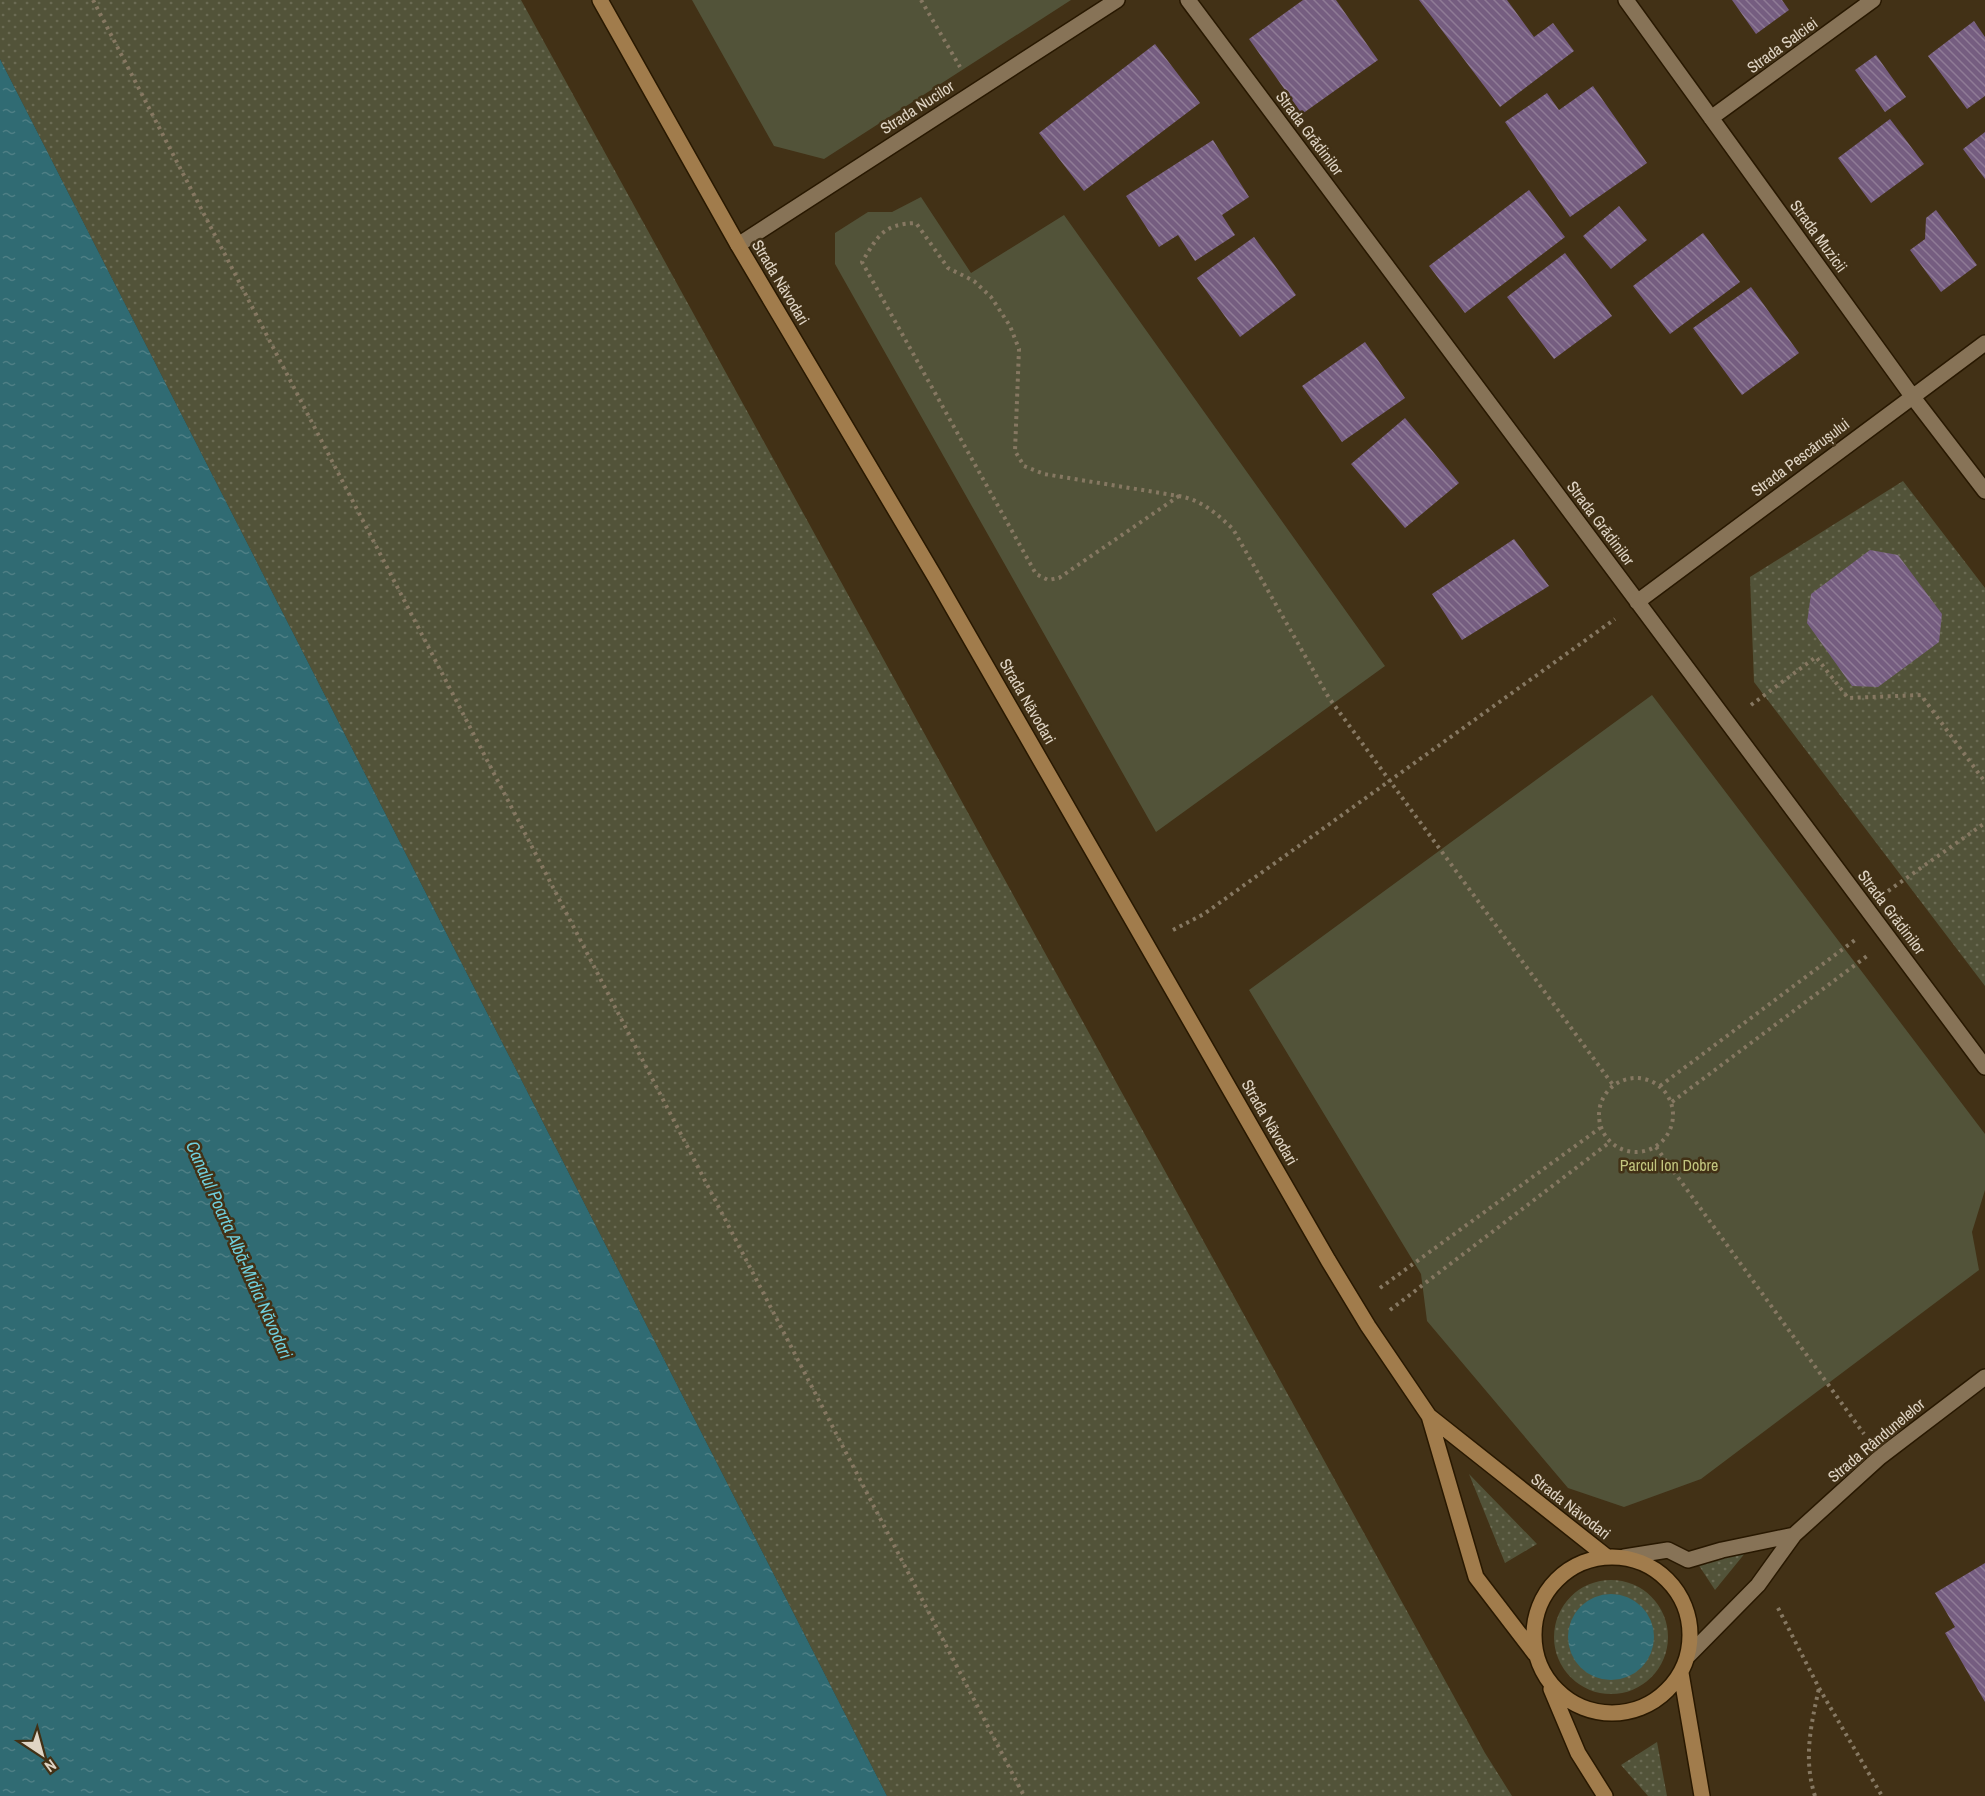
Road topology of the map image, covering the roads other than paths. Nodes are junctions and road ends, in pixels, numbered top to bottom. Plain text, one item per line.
1 (600, 0) edge
2 (1117, 0) edge
3 (1188, 0) edge
4 (1626, 0) edge
5 (1873, 0) edge
6 (1712, 118) junction
7 (738, 245) junction
8 (1985, 343) edge
9 (1912, 396) junction
10 (1985, 491) edge
11 (1637, 602) junction
12 (1985, 1067) edge
13 (1985, 1377) edge
14 (1429, 1416) junction
15 (1794, 1535) junction
16 (1607, 1557) junction
17 (1624, 1557) junction
18 (1535, 1654) junction
19 (1689, 1655) junction
20 (1681, 1673) junction
21 (1546, 1678) junction
22 (1605, 1796) edge
23 (1702, 1796) edge

1 - 7 main road, Strada Năvodari
2 - 7 street, Strada Nucilor
3 - 11 street, Strada Grădinilor
4 - 6 street, Strada Muzicii
5 - 6 street, Strada Salciei
6 - 9 street, Strada Muzicii
7 - 14 main road, Strada Năvodari
8 - 9 street, Strada Pescărușului
9 - 10 street, Strada Muzicii
9 - 11 street, Strada Pescărușului
11 - 12 street, Strada Grădinilor
13 - 15 street, Strada Rândunelelor
14 - 16 main road, Strada Năvodari
14 - 18 main road, Strada Năvodari
15 - 17 street
15 - 19 street, Strada Rândunelelor
16 - 17 main road
16 - 18 main road
17 - 19 main road
18 - 21 main road
19 - 20 main road
20 - 21 main road
20 - 23 main road
21 - 22 main road

